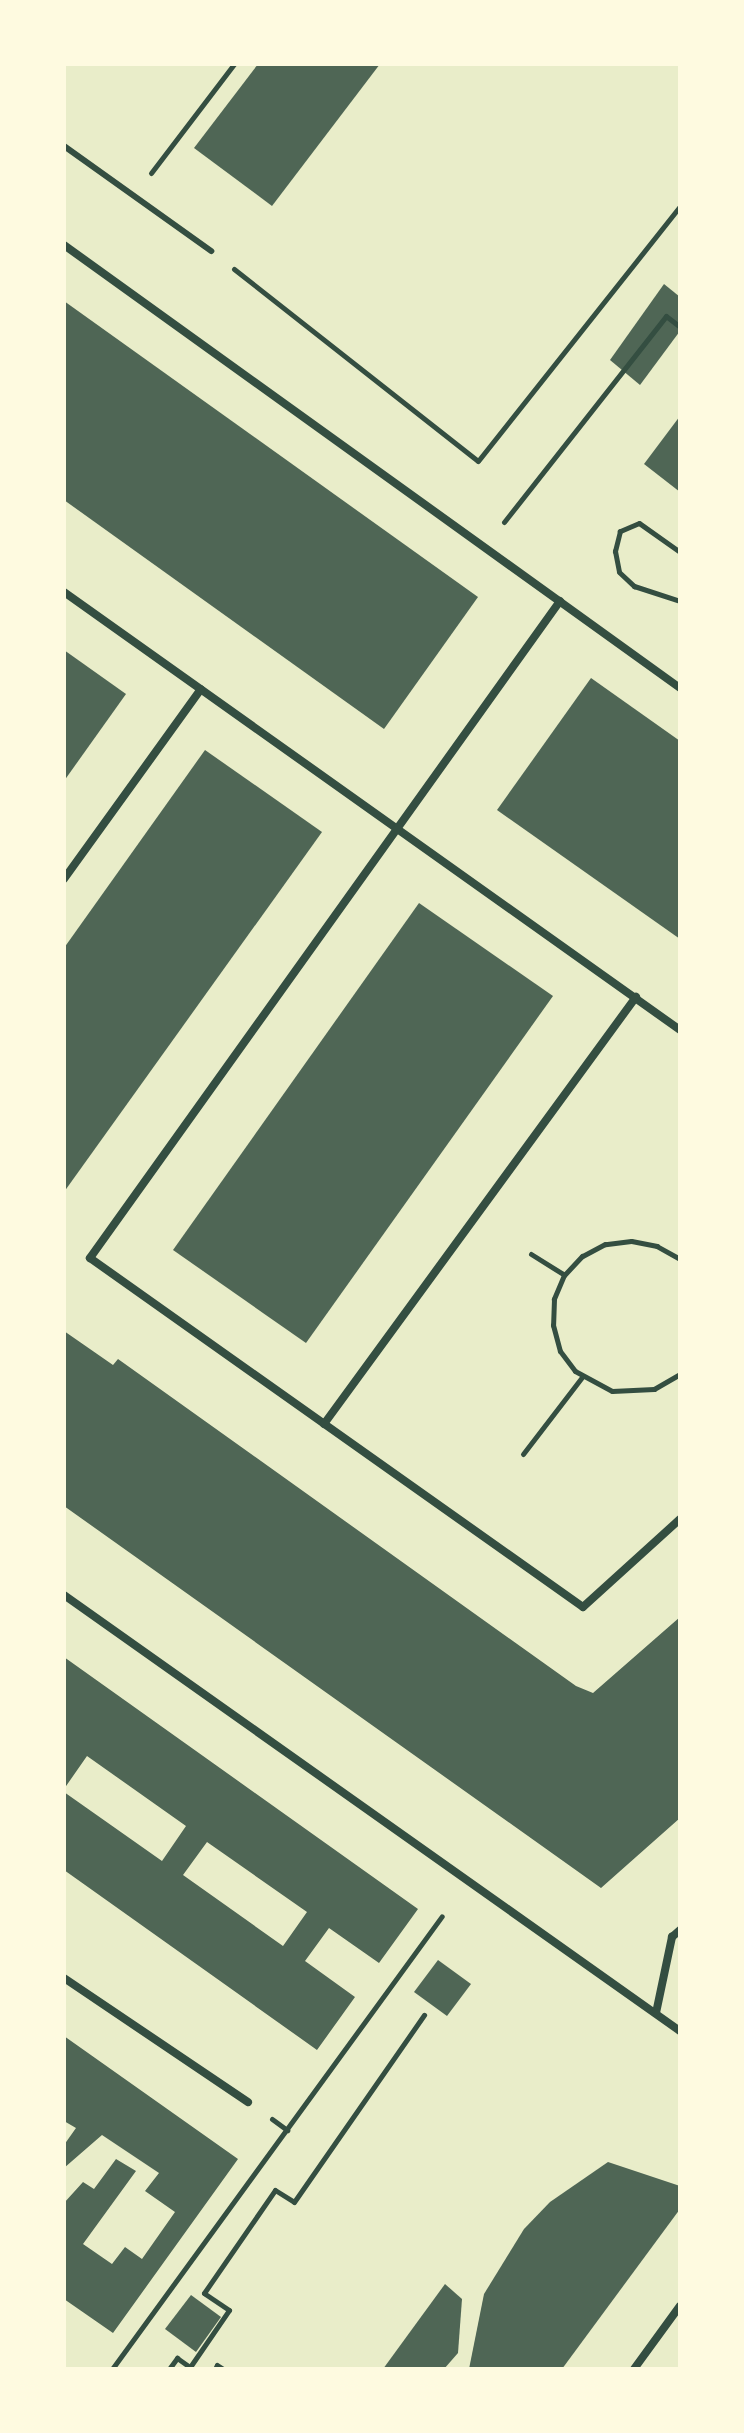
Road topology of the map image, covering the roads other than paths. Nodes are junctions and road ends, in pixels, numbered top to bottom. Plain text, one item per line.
1 (64, 146) edge
2 (64, 245) edge
3 (211, 251) road end
4 (64, 592) edge
5 (560, 601) junction
6 (680, 688) edge
7 (201, 689) junction
8 (400, 831) junction
9 (64, 879) edge
10 (636, 997) junction
11 (680, 1030) edge
12 (324, 1424) junction
13 (680, 1519) edge
14 (64, 1595) edge
15 (680, 1930) edge
16 (64, 1978) edge
17 (656, 2013) junction
18 (680, 2031) edge
19 (248, 2102) dead end
20 (680, 2306) edge
21 (634, 2369) edge

1 - 3 lane
2 - 5 street
4 - 7 street
5 - 6 street
5 - 8 street
7 - 8 street
7 - 9 street
8 - 10 street
8 - 12 street
10 - 11 street
10 - 12 street
12 - 13 street
14 - 17 street
15 - 17 street
16 - 19 street
17 - 18 street
20 - 21 street

